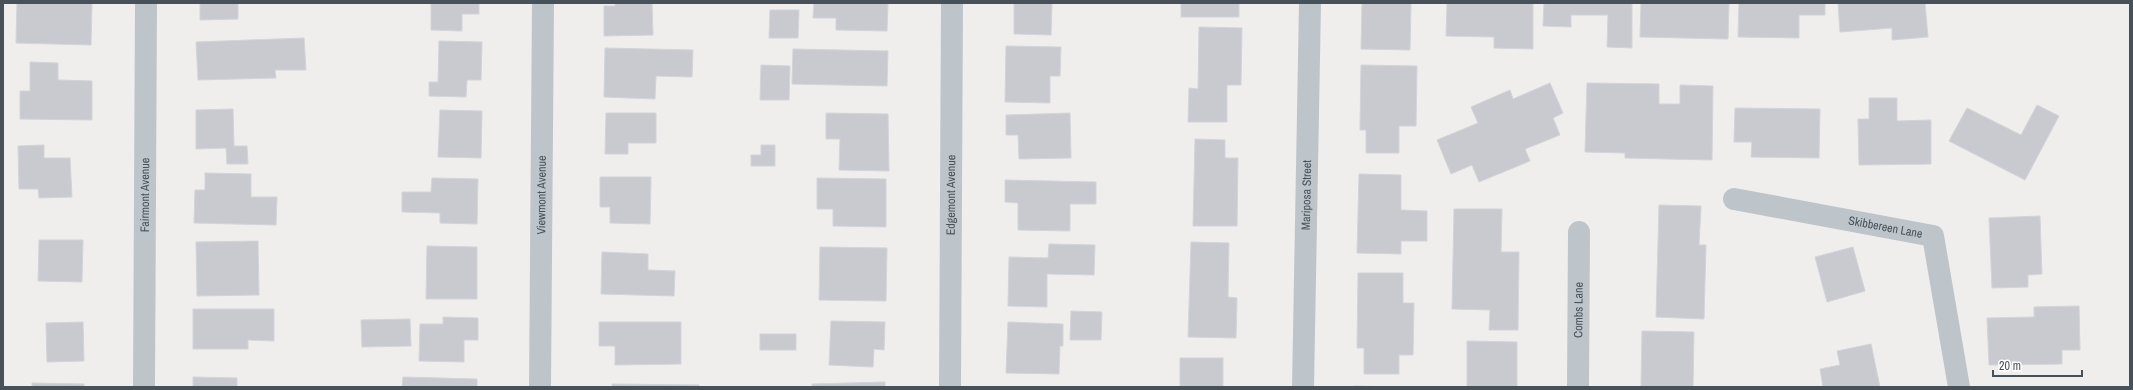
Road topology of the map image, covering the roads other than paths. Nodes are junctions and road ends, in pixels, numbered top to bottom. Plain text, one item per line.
1 (146, 3) edge
2 (543, 3) edge
3 (952, 3) edge
4 (1310, 3) edge
5 (1734, 199) dead end
6 (1579, 232) dead end
7 (144, 387) edge
8 (540, 387) edge
9 (950, 387) edge
10 (1303, 387) edge
11 (1578, 387) edge
12 (1959, 387) edge

1 - 7 street, Fairmont Avenue
2 - 8 street, Viewmont Avenue
3 - 9 street, Edgemont Avenue
4 - 10 street, Mariposa Street
5 - 12 street, Skibbereen Lane
6 - 11 street, Combs Lane

